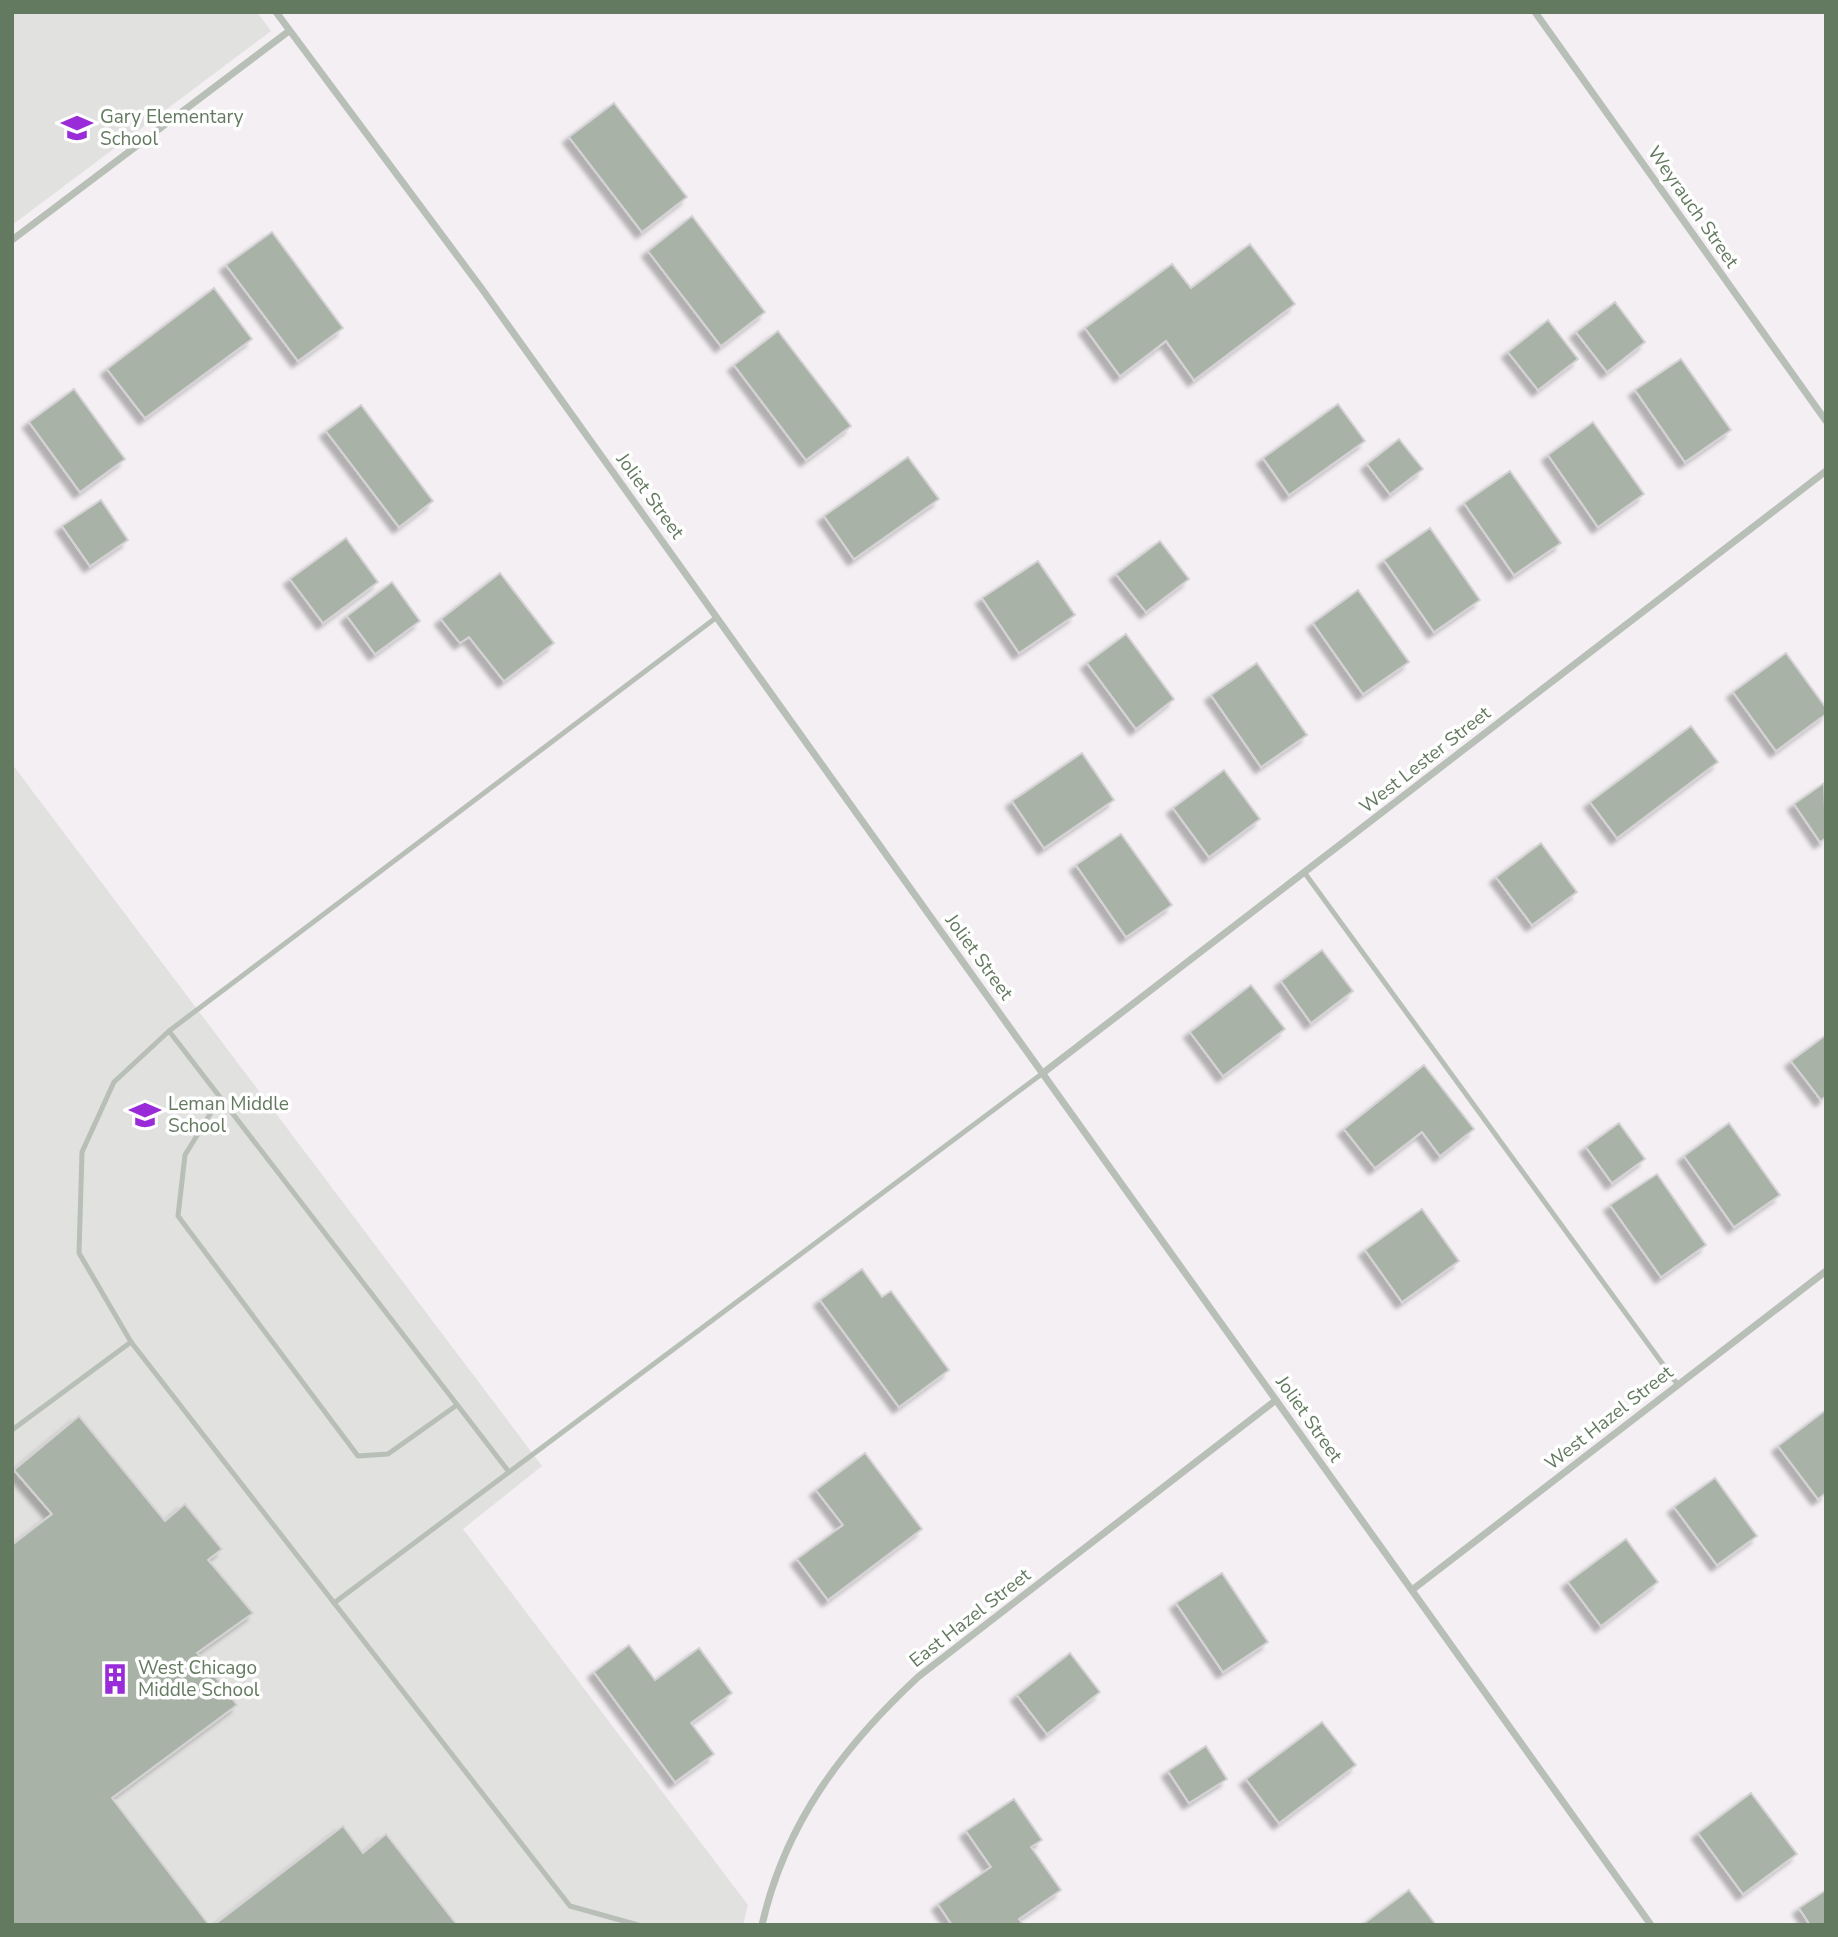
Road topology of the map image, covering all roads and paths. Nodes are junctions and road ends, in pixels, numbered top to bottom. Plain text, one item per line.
1 (276, 12) edge
2 (1535, 12) edge
3 (289, 31) junction
4 (12, 240) edge
5 (1826, 421) edge
6 (1826, 471) edge
7 (717, 617) junction
8 (1304, 872) junction
9 (169, 1031) junction
10 (1043, 1073) junction
11 (220, 1098) junction
12 (1826, 1271) edge
13 (131, 1342) junction
14 (1678, 1385) junction
15 (1276, 1400) junction
16 (457, 1405) junction
17 (12, 1430) edge
18 (509, 1472) junction
19 (1412, 1590) junction
20 (334, 1603) junction
21 (638, 1925) edge
22 (762, 1925) edge
23 (1651, 1925) edge

1 - 3 street, Joliet Street
2 - 5 street, Weyrauch Street
3 - 4 street
3 - 7 street, Joliet Street
6 - 8 street, West Lester Street
7 - 9 lane
7 - 10 street, Joliet Street
8 - 10 street, West Lester Street
8 - 14 lane
9 - 11 lane
9 - 13 lane
10 - 15 street, Joliet Street
10 - 18 lane
11 - 16 lane
11 - 16 lane
12 - 14 street, West Hazel Street
13 - 17 lane
13 - 20 lane
14 - 19 street, West Hazel Street
15 - 19 street, Joliet Street
15 - 22 street, East Hazel Street
16 - 18 lane
18 - 20 lane
19 - 23 street, Joliet Street
20 - 21 lane

